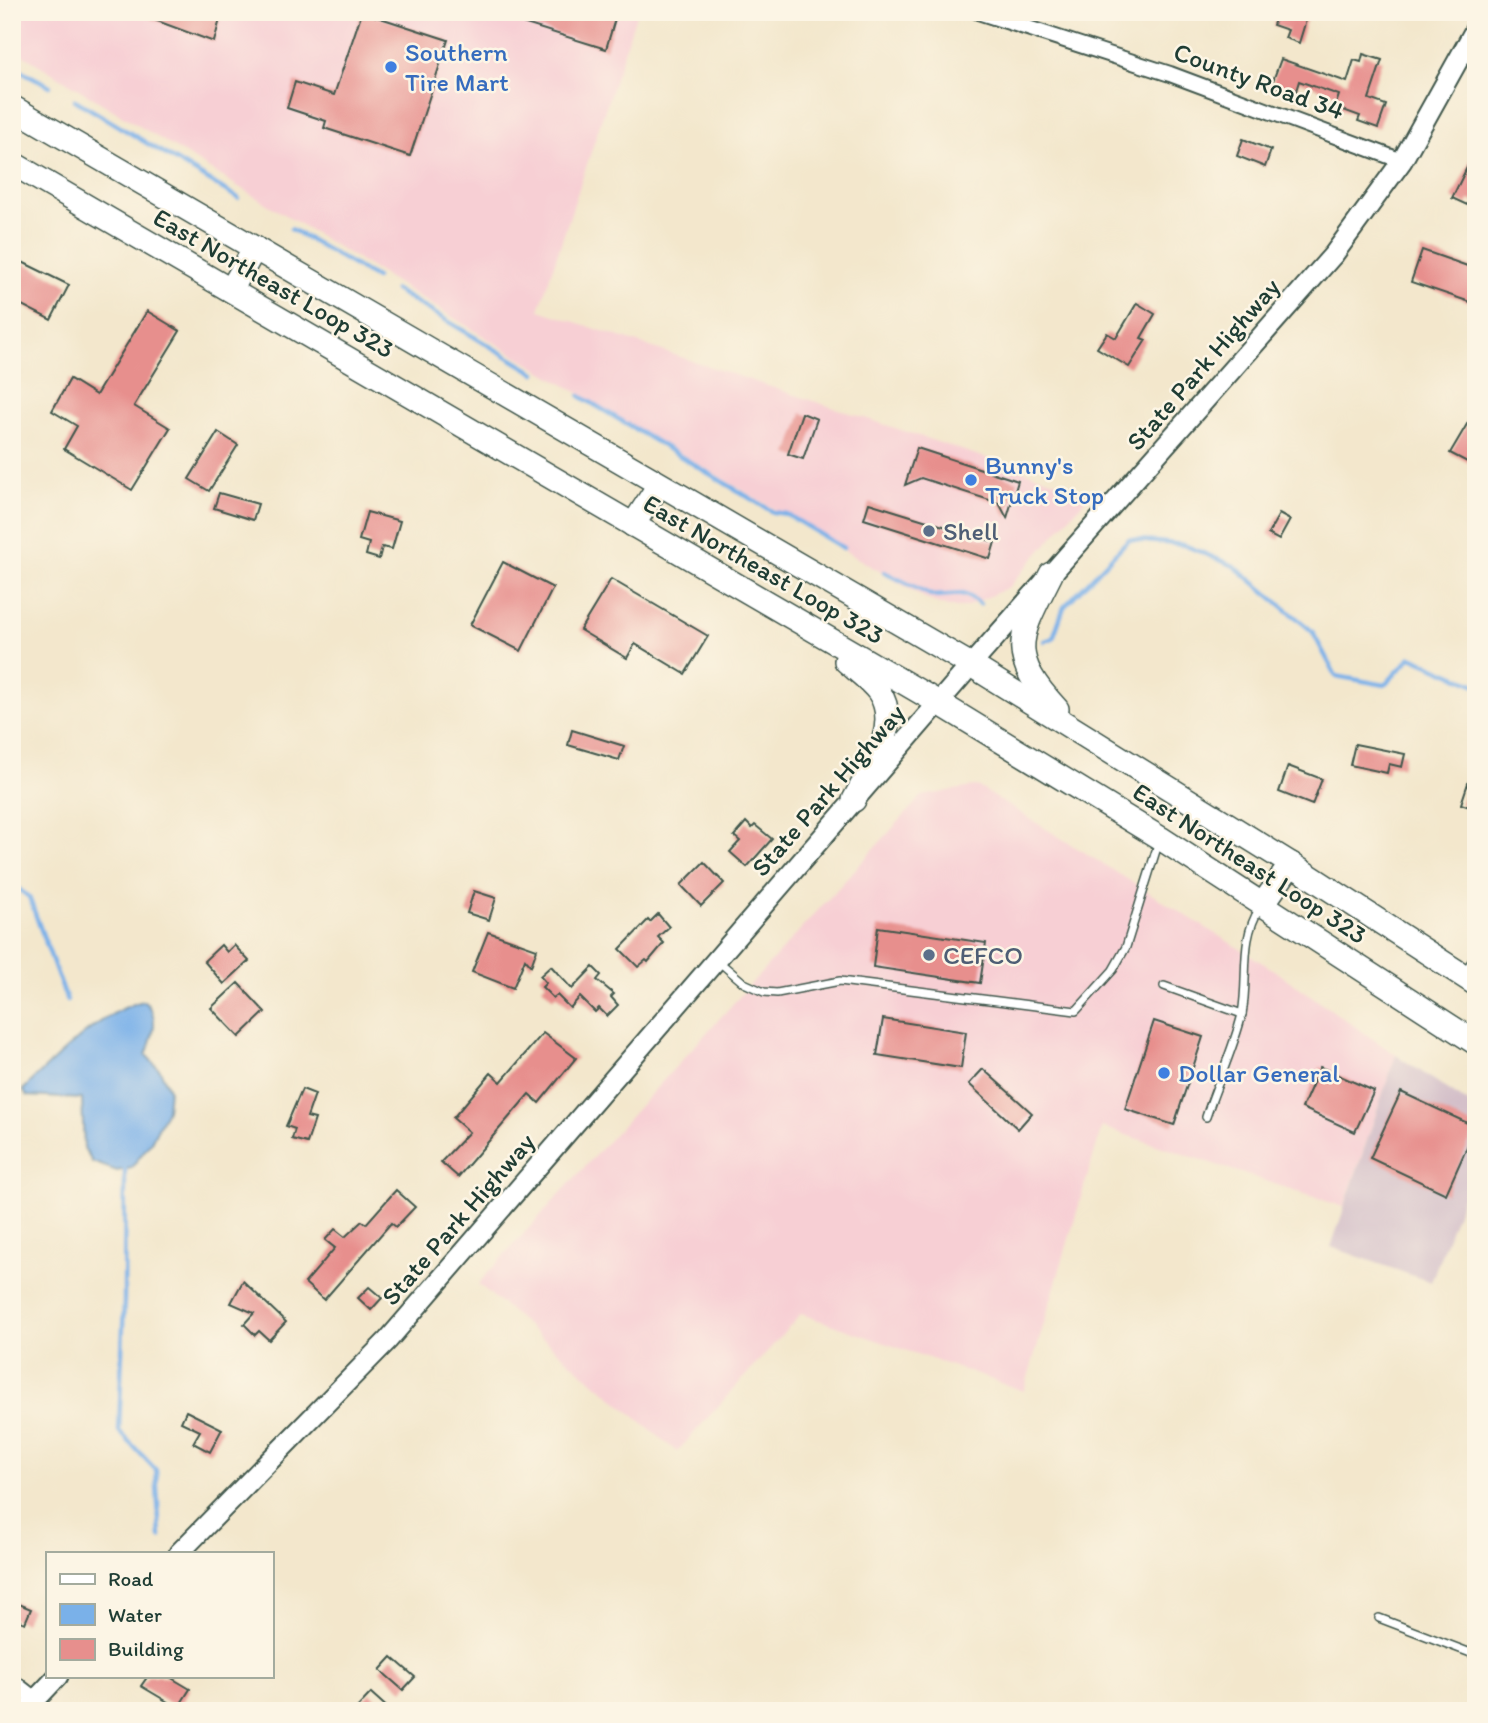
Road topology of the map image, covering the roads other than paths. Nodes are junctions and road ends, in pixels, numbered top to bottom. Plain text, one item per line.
1 (978, 12) edge
2 (1476, 28) edge
3 (12, 107) edge
4 (1402, 161) junction
5 (12, 163) edge
6 (255, 248) junction
7 (231, 290) junction
8 (659, 485) junction
9 (633, 525) junction
10 (1051, 574) junction
11 (807, 627) junction
12 (971, 665) junction
13 (939, 703) junction
14 (1076, 729) junction
15 (855, 800) junction
16 (1160, 838) junction
17 (1291, 864) junction
18 (1263, 904) junction
19 (1476, 954) edge
20 (716, 959) junction
21 (1469, 980) edge
22 (1164, 986) dead end
23 (1242, 1014) junction
24 (1476, 1043) edge
25 (1206, 1117) dead end
26 (179, 1552) edge
27 (1379, 1618) dead end
28 (1476, 1655) edge
29 (56, 1678) edge
30 (12, 1681) edge
31 (30, 1705) edge

1 - 4 street, County Road 34
2 - 4 main road, State Park Highway
3 - 6 highway, East Northeast Loop 323
4 - 10 main road, State Park Highway
5 - 7 highway, East Northeast Loop 323
6 - 7 highway
6 - 8 highway, East Northeast Loop 323
7 - 9 highway, East Northeast Loop 323
8 - 9 highway
8 - 12 highway, East Northeast Loop 323
9 - 11 highway, East Northeast Loop 323
10 - 12 main road, State Park Highway
10 - 14 highway
11 - 13 highway, East Northeast Loop 323
11 - 15 highway
12 - 13 main road, State Park Highway
12 - 14 highway, East Northeast Loop 323
13 - 15 main road, State Park Highway
13 - 16 highway, East Northeast Loop 323
14 - 17 highway, East Northeast Loop 323
15 - 20 main road, State Park Highway
16 - 18 highway, East Northeast Loop 323
16 - 20 lane
17 - 18 highway
17 - 21 highway, East Northeast Loop 323
18 - 23 lane
18 - 24 highway, East Northeast Loop 323
19 - 21 lane
20 - 26 main road, State Park Highway
22 - 23 lane
23 - 25 lane
27 - 28 lane
29 - 31 main road
30 - 31 street

